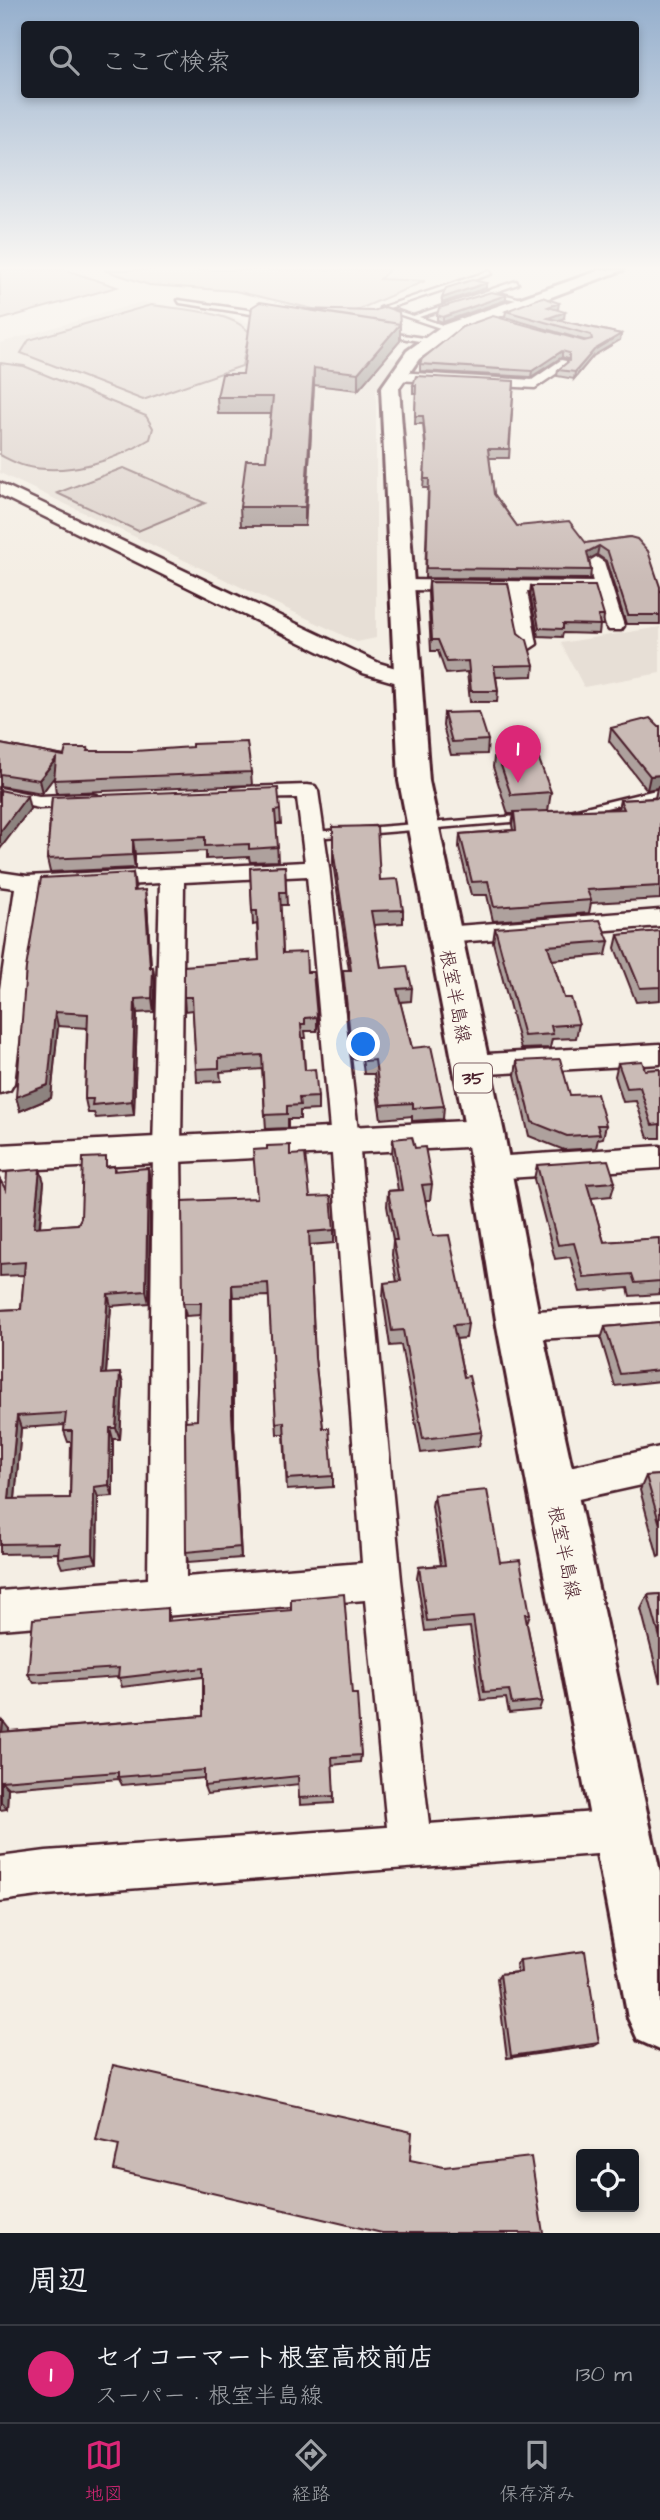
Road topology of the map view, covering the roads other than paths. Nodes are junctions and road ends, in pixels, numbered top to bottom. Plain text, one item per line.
1 (548, 374) edge
2 (397, 376) joint
3 (0, 488) edge
4 (596, 562) dead end
5 (402, 584) junction
6 (517, 587) junction
7 (603, 587) junction
8 (615, 626) dead end
9 (528, 644) edge
10 (408, 679) junction
11 (660, 792) edge
12 (0, 794) edge
13 (213, 794) edge
14 (119, 798) edge
15 (567, 815) edge
16 (541, 817) edge
17 (422, 828) junction
18 (314, 835) junction
19 (318, 868) junction
20 (172, 876) junction
21 (0, 879) edge
22 (27, 883) junction
23 (660, 918) edge
24 (444, 935) junction
25 (7, 983) edge
26 (660, 1054) edge
27 (470, 1065) junction
28 (0, 1083) edge
29 (345, 1141) junction
30 (167, 1150) junction
31 (488, 1151) junction
32 (660, 1157) edge
33 (0, 1158) edge
34 (660, 1318) edge
35 (519, 1326) junction
36 (660, 1464) edge
37 (551, 1488) junction
38 (382, 1580) junction
39 (167, 1598) junction
40 (0, 1610) edge
41 (623, 1831) junction
42 (410, 1844) junction
43 (0, 1880) edge
44 (660, 2018) edge

1 - 2 street
2 - 5 main road, 根室半島線 / 35
3 - 10 street
4 - 7 street
5 - 6 street
5 - 10 main road, 根室半島線 / 35
6 - 7 street
6 - 9 street
7 - 8 street
10 - 17 main road, 根室半島線 / 35
11 - 15 lane
12 - 14 street
13 - 18 street
16 - 17 lane
17 - 18 lane
17 - 24 main road, 根室半島線 / 35
18 - 19 street
19 - 20 street
19 - 29 street
20 - 22 street
20 - 30 street
21 - 22 street
22 - 25 street
23 - 24 street
24 - 27 main road, 根室半島線 / 35
25 - 28 street
26 - 27 street
27 - 31 main road, 根室半島線 / 35
29 - 30 street
29 - 31 street
29 - 38 street
30 - 33 street
30 - 39 street
31 - 32 street
31 - 35 main road, 根室半島線 / 35
34 - 35 street
35 - 37 main road, 根室半島線 / 35
36 - 37 street
37 - 41 main road, 根室半島線 / 35
38 - 39 street
38 - 42 street
39 - 40 street
41 - 42 street
41 - 44 main road, 根室半島線 / 35
42 - 43 street

